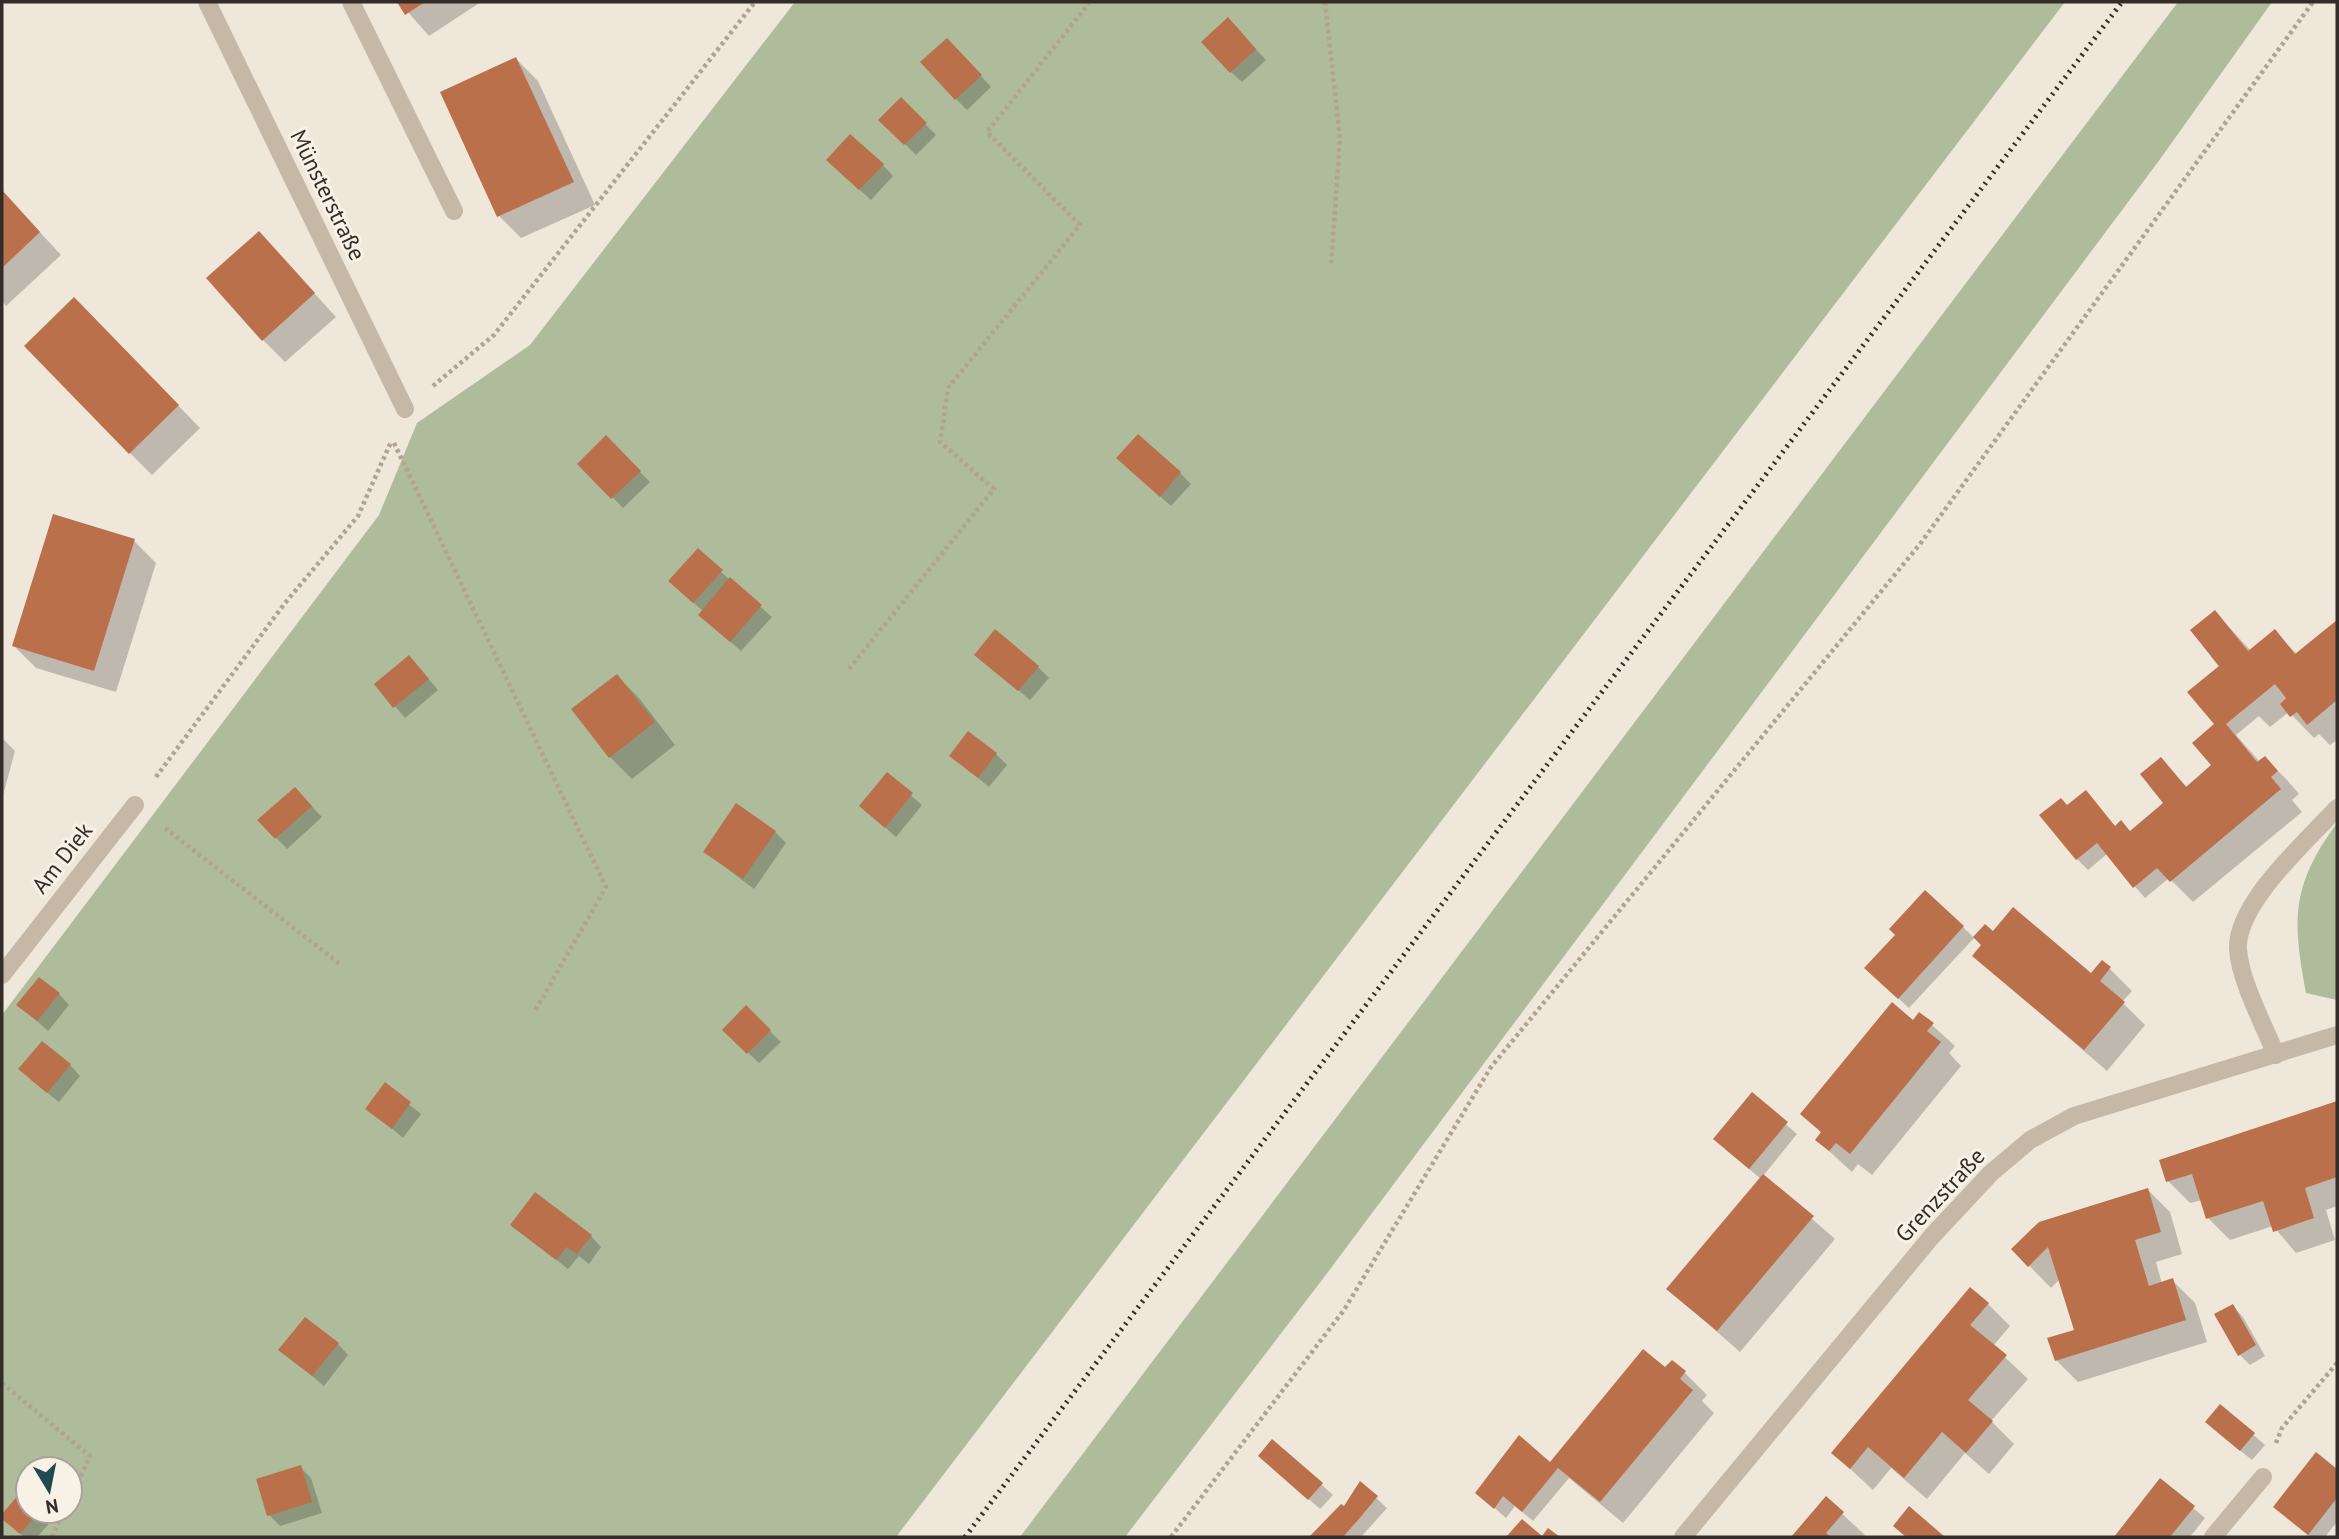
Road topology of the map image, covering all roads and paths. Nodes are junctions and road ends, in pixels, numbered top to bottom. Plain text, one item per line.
1 (207, 2) edge
2 (351, 2) edge
3 (1090, 2) edge
4 (1325, 2) edge
5 (2313, 2) edge
6 (454, 211) dead end
7 (1331, 268) dead end
8 (405, 410) dead end
9 (392, 439) dead end
10 (849, 669) dead end
11 (135, 805) joint
12 (2337, 808) edge
13 (340, 964) dead end
14 (2, 975) edge
15 (535, 1011) dead end
16 (2337, 1035) edge
17 (2276, 1055) junction
18 (2337, 1363) edge
19 (2, 1383) edge
20 (84, 1469) edge
21 (2263, 1477) joint
22 (1171, 1537) edge
23 (1683, 1537) edge
24 (2213, 1537) edge

1 - 8 street, Münsterstraße
2 - 6 street
3 - 10 path
4 - 7 path
5 - 22 path
9 - 15 path
11 - 13 path
11 - 14 street, Am Diek
12 - 17 street
16 - 17 street, Grenzstraße
17 - 23 street, Grenzstraße
18 - 21 path
19 - 20 path
21 - 24 street

